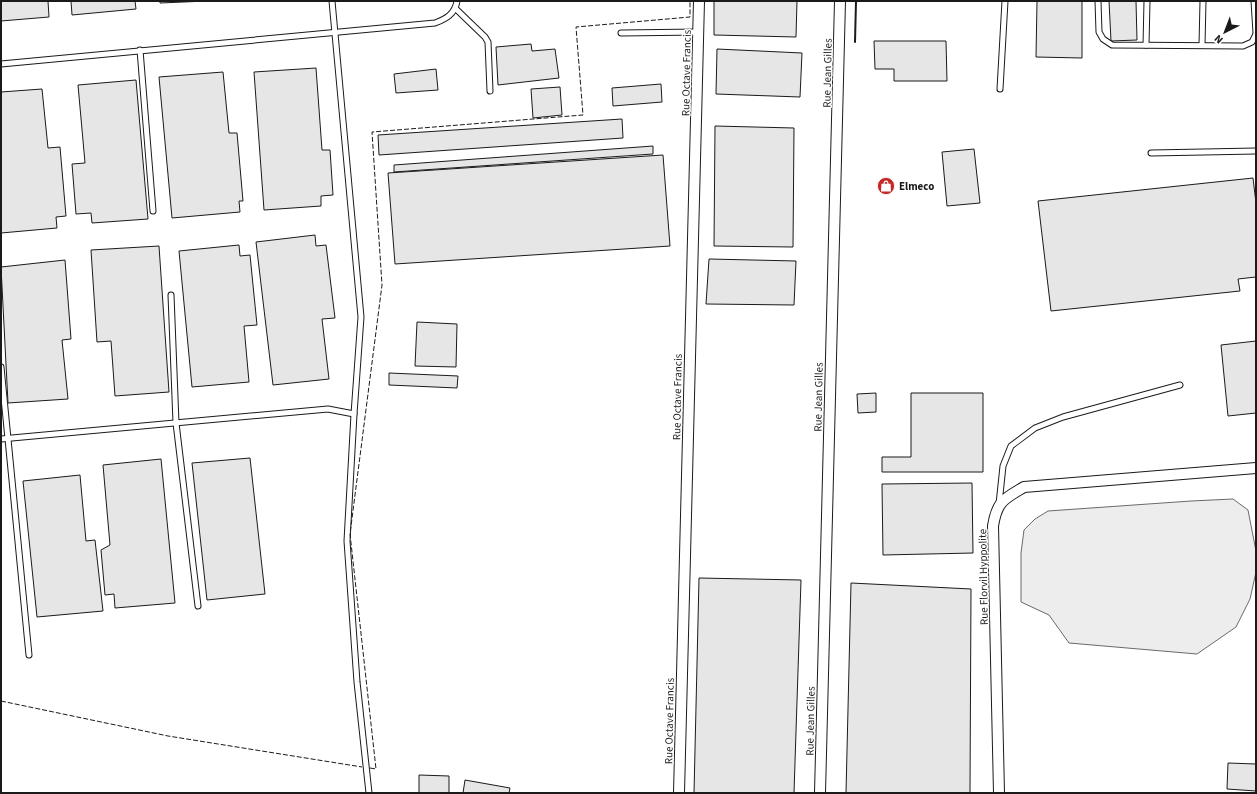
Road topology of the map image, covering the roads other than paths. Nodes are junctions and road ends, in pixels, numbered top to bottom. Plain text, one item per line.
1 (332, 1) edge
2 (457, 1) edge
3 (699, 1) edge
4 (840, 1) edge
5 (1005, 1) edge
6 (1098, 1) edge
7 (1147, 1) edge
8 (1203, 1) edge
9 (1254, 1) edge
10 (456, 9) junction
11 (335, 32) junction
12 (699, 32) junction
13 (621, 33) dead end
14 (1256, 33) edge
15 (1146, 45) junction
16 (1202, 46) junction
17 (140, 50) junction
18 (1, 64) edge
19 (1000, 89) dead end
20 (490, 91) dead end
21 (1256, 151) edge
22 (1151, 153) dead end
23 (153, 211) dead end
24 (171, 295) dead end
25 (1, 367) edge
26 (1180, 385) dead end
27 (354, 414) junction
28 (176, 423) junction
29 (1, 439) edge
30 (7, 439) junction
31 (1256, 468) edge
32 (999, 505) junction
33 (198, 606) dead end
34 (29, 655) dead end
35 (369, 793) edge
36 (679, 793) edge
37 (820, 793) edge
38 (999, 793) edge

1 - 11 lane
2 - 10 lane
3 - 12 street, Rue Octave Francis
4 - 37 street, Rue Jean Gilles
5 - 19 lane
6 - 15 lane
7 - 15 lane
8 - 16 lane
9 - 14 lane
10 - 11 lane
10 - 20 lane
11 - 17 lane
11 - 27 lane
12 - 13 lane
12 - 36 street, Rue Octave Francis
14 - 16 lane
15 - 16 lane
17 - 18 lane
17 - 23 lane
21 - 22 lane
24 - 28 lane
25 - 30 lane
26 - 32 lane
27 - 28 lane
27 - 35 lane
28 - 30 lane
28 - 33 lane
29 - 30 lane
30 - 34 lane
31 - 32 street
32 - 38 street, Rue Florvil Hyppolite

